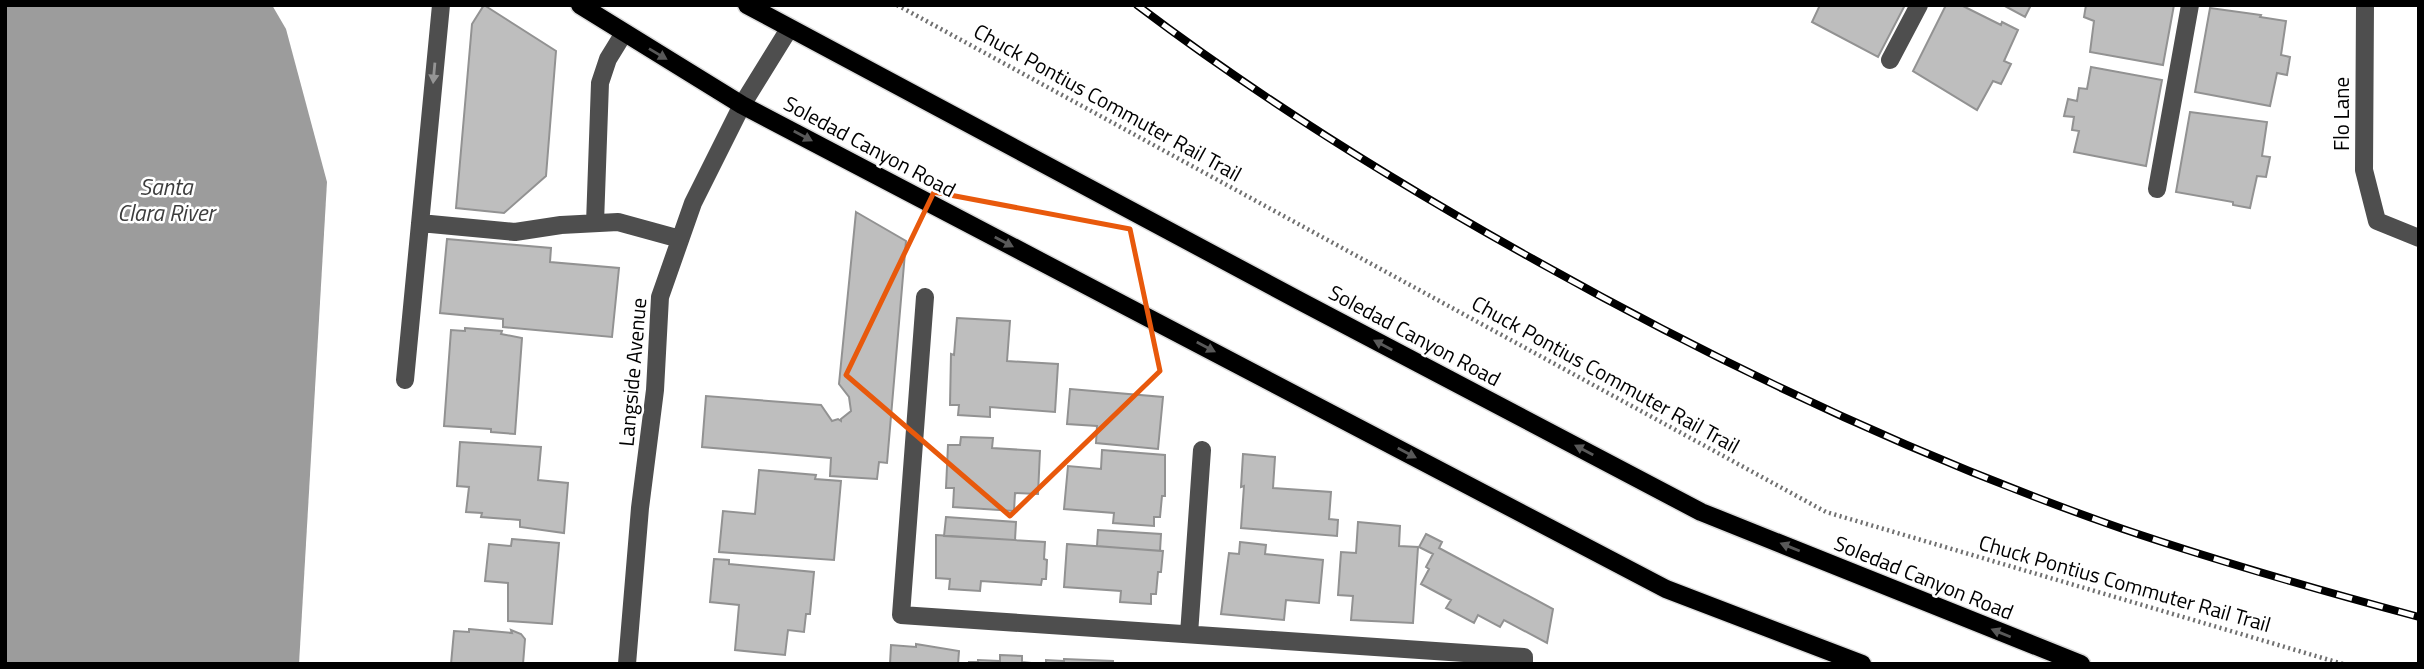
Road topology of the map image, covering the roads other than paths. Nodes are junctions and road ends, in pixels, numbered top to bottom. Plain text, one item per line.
1 (441, 5) edge
2 (580, 5) edge
3 (747, 5) edge
4 (1919, 5) edge
5 (2190, 5) edge
6 (2365, 5) edge
7 (789, 29) junction
8 (624, 33) junction
9 (1890, 60) dead end
10 (742, 104) junction
11 (2157, 189) dead end
12 (421, 223) junction
13 (595, 223) junction
14 (2419, 238) edge
15 (680, 239) junction
16 (925, 297) dead end
17 (405, 380) dead end
18 (1202, 450) dead end
19 (1189, 634) junction
20 (2069, 662) edge
21 (627, 664) edge
22 (1524, 664) edge
23 (1862, 664) edge

1 -> 12 street
2 - 8 main road, Soledad Canyon Road
3 - 7 main road, Soledad Canyon Road
4 - 9 street
5 - 11 street
6 - 14 street, Flo Lane
7 - 10 street, Langside Avenue
20 -> 7 main road, Soledad Canyon Road
8 -> 10 main road, Soledad Canyon Road
8 - 13 street
10 - 15 street, Langside Avenue
10 -> 23 main road, Soledad Canyon Road
12 - 13 street
12 - 17 street
13 - 15 street
15 - 21 street, Langside Avenue
16 - 19 street
18 - 19 street
19 - 22 street

